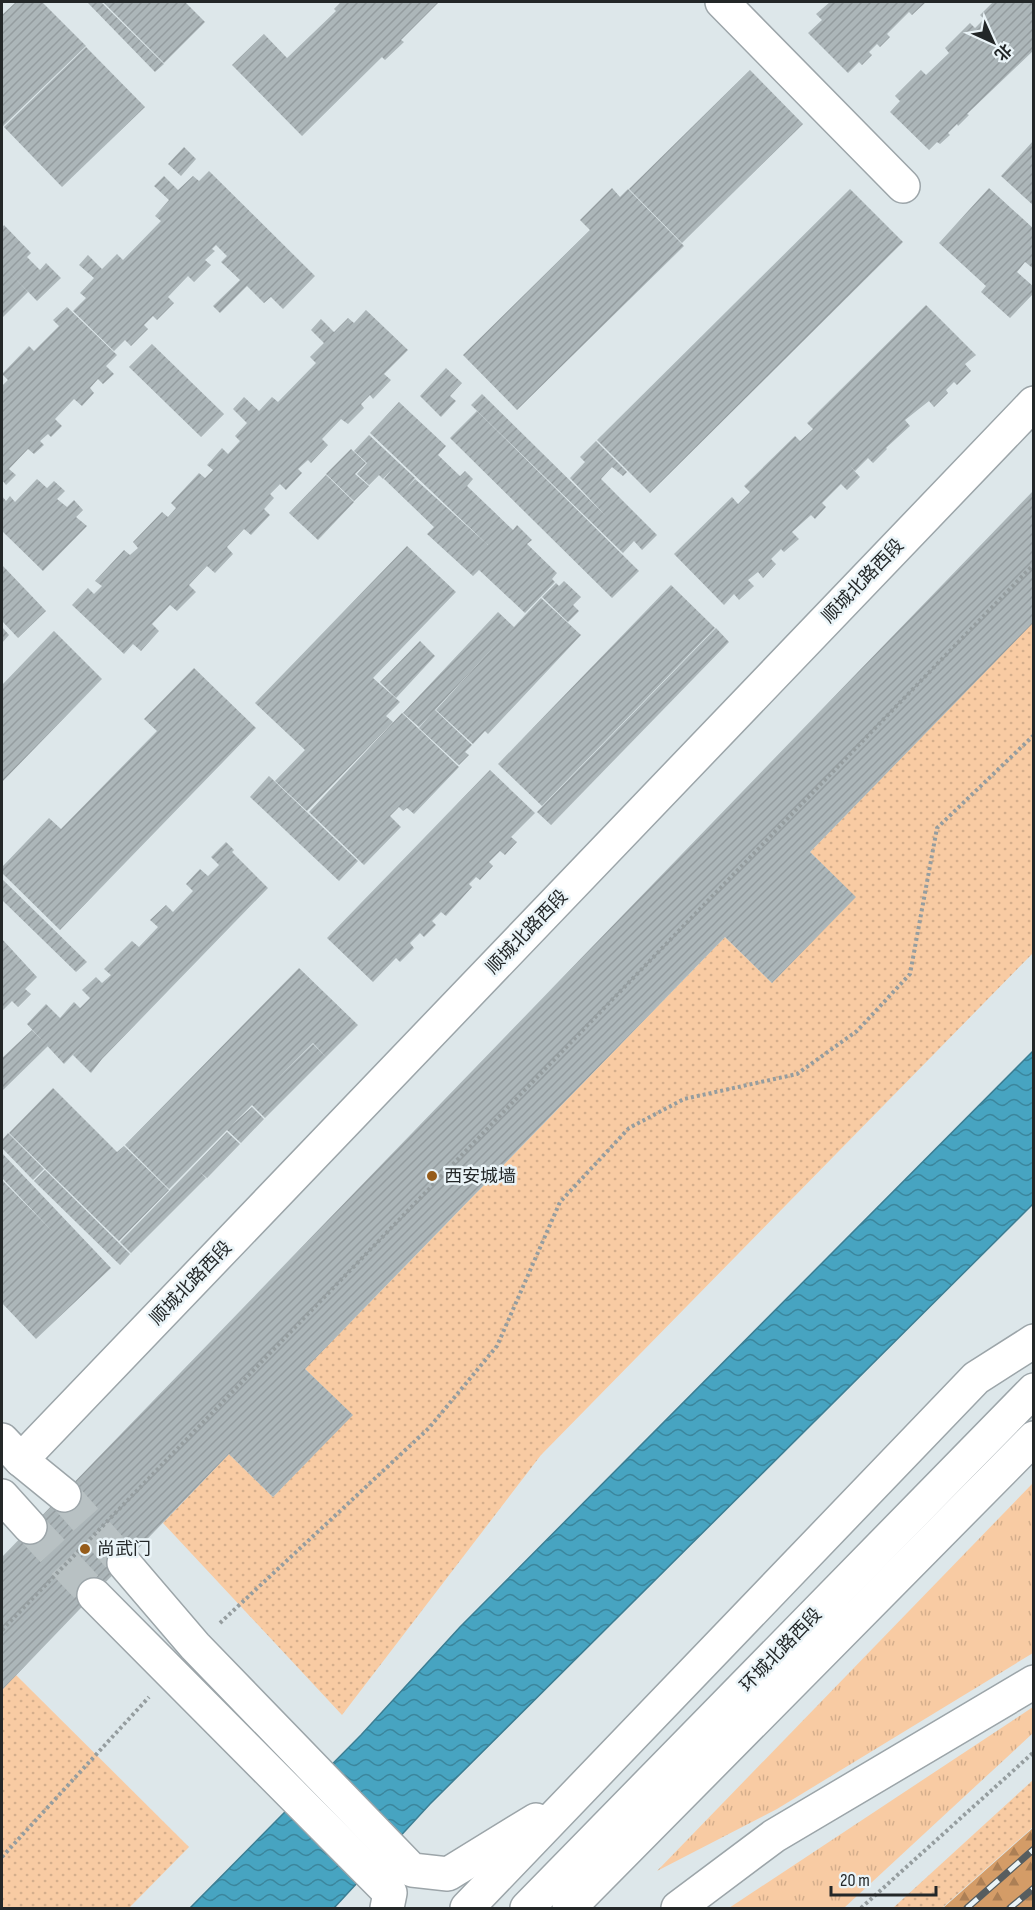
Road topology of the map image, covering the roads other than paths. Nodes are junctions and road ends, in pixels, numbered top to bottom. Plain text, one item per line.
1 (722, 2) edge
2 (903, 186) dead end
3 (1034, 403) edge
4 (1034, 1320) edge
5 (1034, 1341) edge
6 (976, 1378) junction
7 (1034, 1390) edge
8 (1034, 1438) edge
9 (11, 1450) edge
10 (64, 1495) tunnel mouth
11 (2, 1496) edge
12 (30, 1527) tunnel mouth
13 (124, 1563) tunnel mouth
14 (94, 1595) tunnel mouth
15 (1034, 1682) edge
16 (278, 1756) junction
17 (578, 1794) junction
18 (396, 1891) edge
19 (467, 1908) edge
20 (527, 1908) edge
21 (569, 1908) edge
22 (678, 1908) edge

1 - 2 main road
3 - 9 main road, 顺城北路西段
4 - 6 main road
5 - 6 main road
6 - 17 main road
7 - 20 main road, 环城北路西段
8 - 21 main road, 环城北路西段
9 - 10 main road
11 - 12 main road
13 - 16 main road
14 - 16 main road
15 - 22 main road
16 - 18 main road
17 - 18 main road
17 - 19 main road

